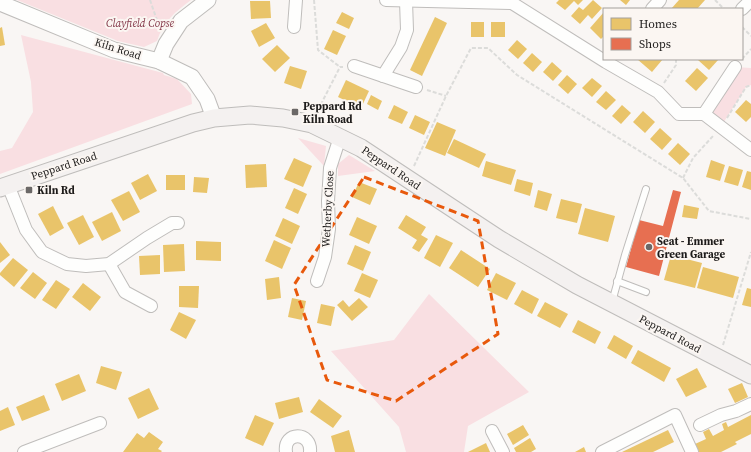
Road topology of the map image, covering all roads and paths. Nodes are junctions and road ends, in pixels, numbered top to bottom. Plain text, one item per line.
1 (150, 0) edge
2 (208, 0) edge
3 (296, 0) edge
4 (314, 0) edge
5 (386, 0) edge
6 (660, 0) edge
7 (715, 0) edge
8 (751, 0) edge
9 (406, 1) edge
10 (513, 2) edge
11 (0, 3) edge
12 (653, 8) edge
13 (722, 8) edge
14 (743, 8) edge
15 (294, 27) dead end
16 (743, 28) edge
17 (751, 36) edge
18 (166, 44) junction
19 (603, 58) edge
20 (676, 60) edge
21 (159, 61) junction
22 (607, 61) edge
23 (354, 66) joint
24 (340, 67) junction
25 (735, 67) dead end
26 (383, 76) junction
27 (751, 85) edge
28 (416, 87) joint
29 (658, 92) junction
30 (446, 96) junction
31 (704, 114) junction
32 (214, 118) junction
33 (312, 124) junction
34 (720, 128) junction
35 (340, 137) junction
36 (751, 150) edge
37 (683, 178) junction
38 (408, 180) junction
39 (4, 186) edge
40 (646, 189) dead end
41 (751, 219) edge
42 (178, 223) dead end
43 (751, 252) edge
44 (109, 264) junction
45 (317, 281) dead end
46 (618, 281) junction
47 (646, 292) dead end
48 (612, 303) junction
49 (151, 306) dead end
50 (718, 359) junction
51 (751, 375) edge
52 (751, 404) edge
53 (100, 423) dead end
54 (700, 425) dead end
55 (492, 431) dead end
56 (24, 452) edge
57 (286, 452) edge
58 (310, 452) edge
59 (503, 452) edge
60 (602, 452) edge
61 (692, 452) edge

1 - 18 path
2 - 18 street
3 - 15 street
4 - 24 path
5 - 9 street
6 - 12 street
7 - 13 path
8 - 14 street
9 - 10 street
9 - 26 street
10 - 19 street
11 - 21 street, Kiln Road
16 - 17 path
18 - 21 street
20 - 29 path
21 - 32 street, Kiln Road
22 - 29 street
23 - 24 path
23 - 26 street
24 - 33 path
25 - 31 street
26 - 28 street
27 - 34 path
28 - 30 path
29 - 31 street
30 - 37 path
30 - 38 path
31 - 34 street
32 - 33 main road, Peppard Road
32 - 39 main road, Peppard Road
33 - 35 main road, Peppard Road
34 - 36 street
34 - 37 path
35 - 38 main road, Peppard Road
35 - 45 street, Wetherby Close
37 - 41 path
38 - 48 main road, Peppard Road
39 - 44 street
40 - 46 lane
42 - 44 street
43 - 50 path
44 - 49 street
46 - 47 lane
46 - 48 lane
48 - 50 main road, Peppard Road
50 - 51 main road, Peppard Road
52 - 54 street
53 - 56 street
55 - 59 street
57 - 58 street
60 - 61 street

